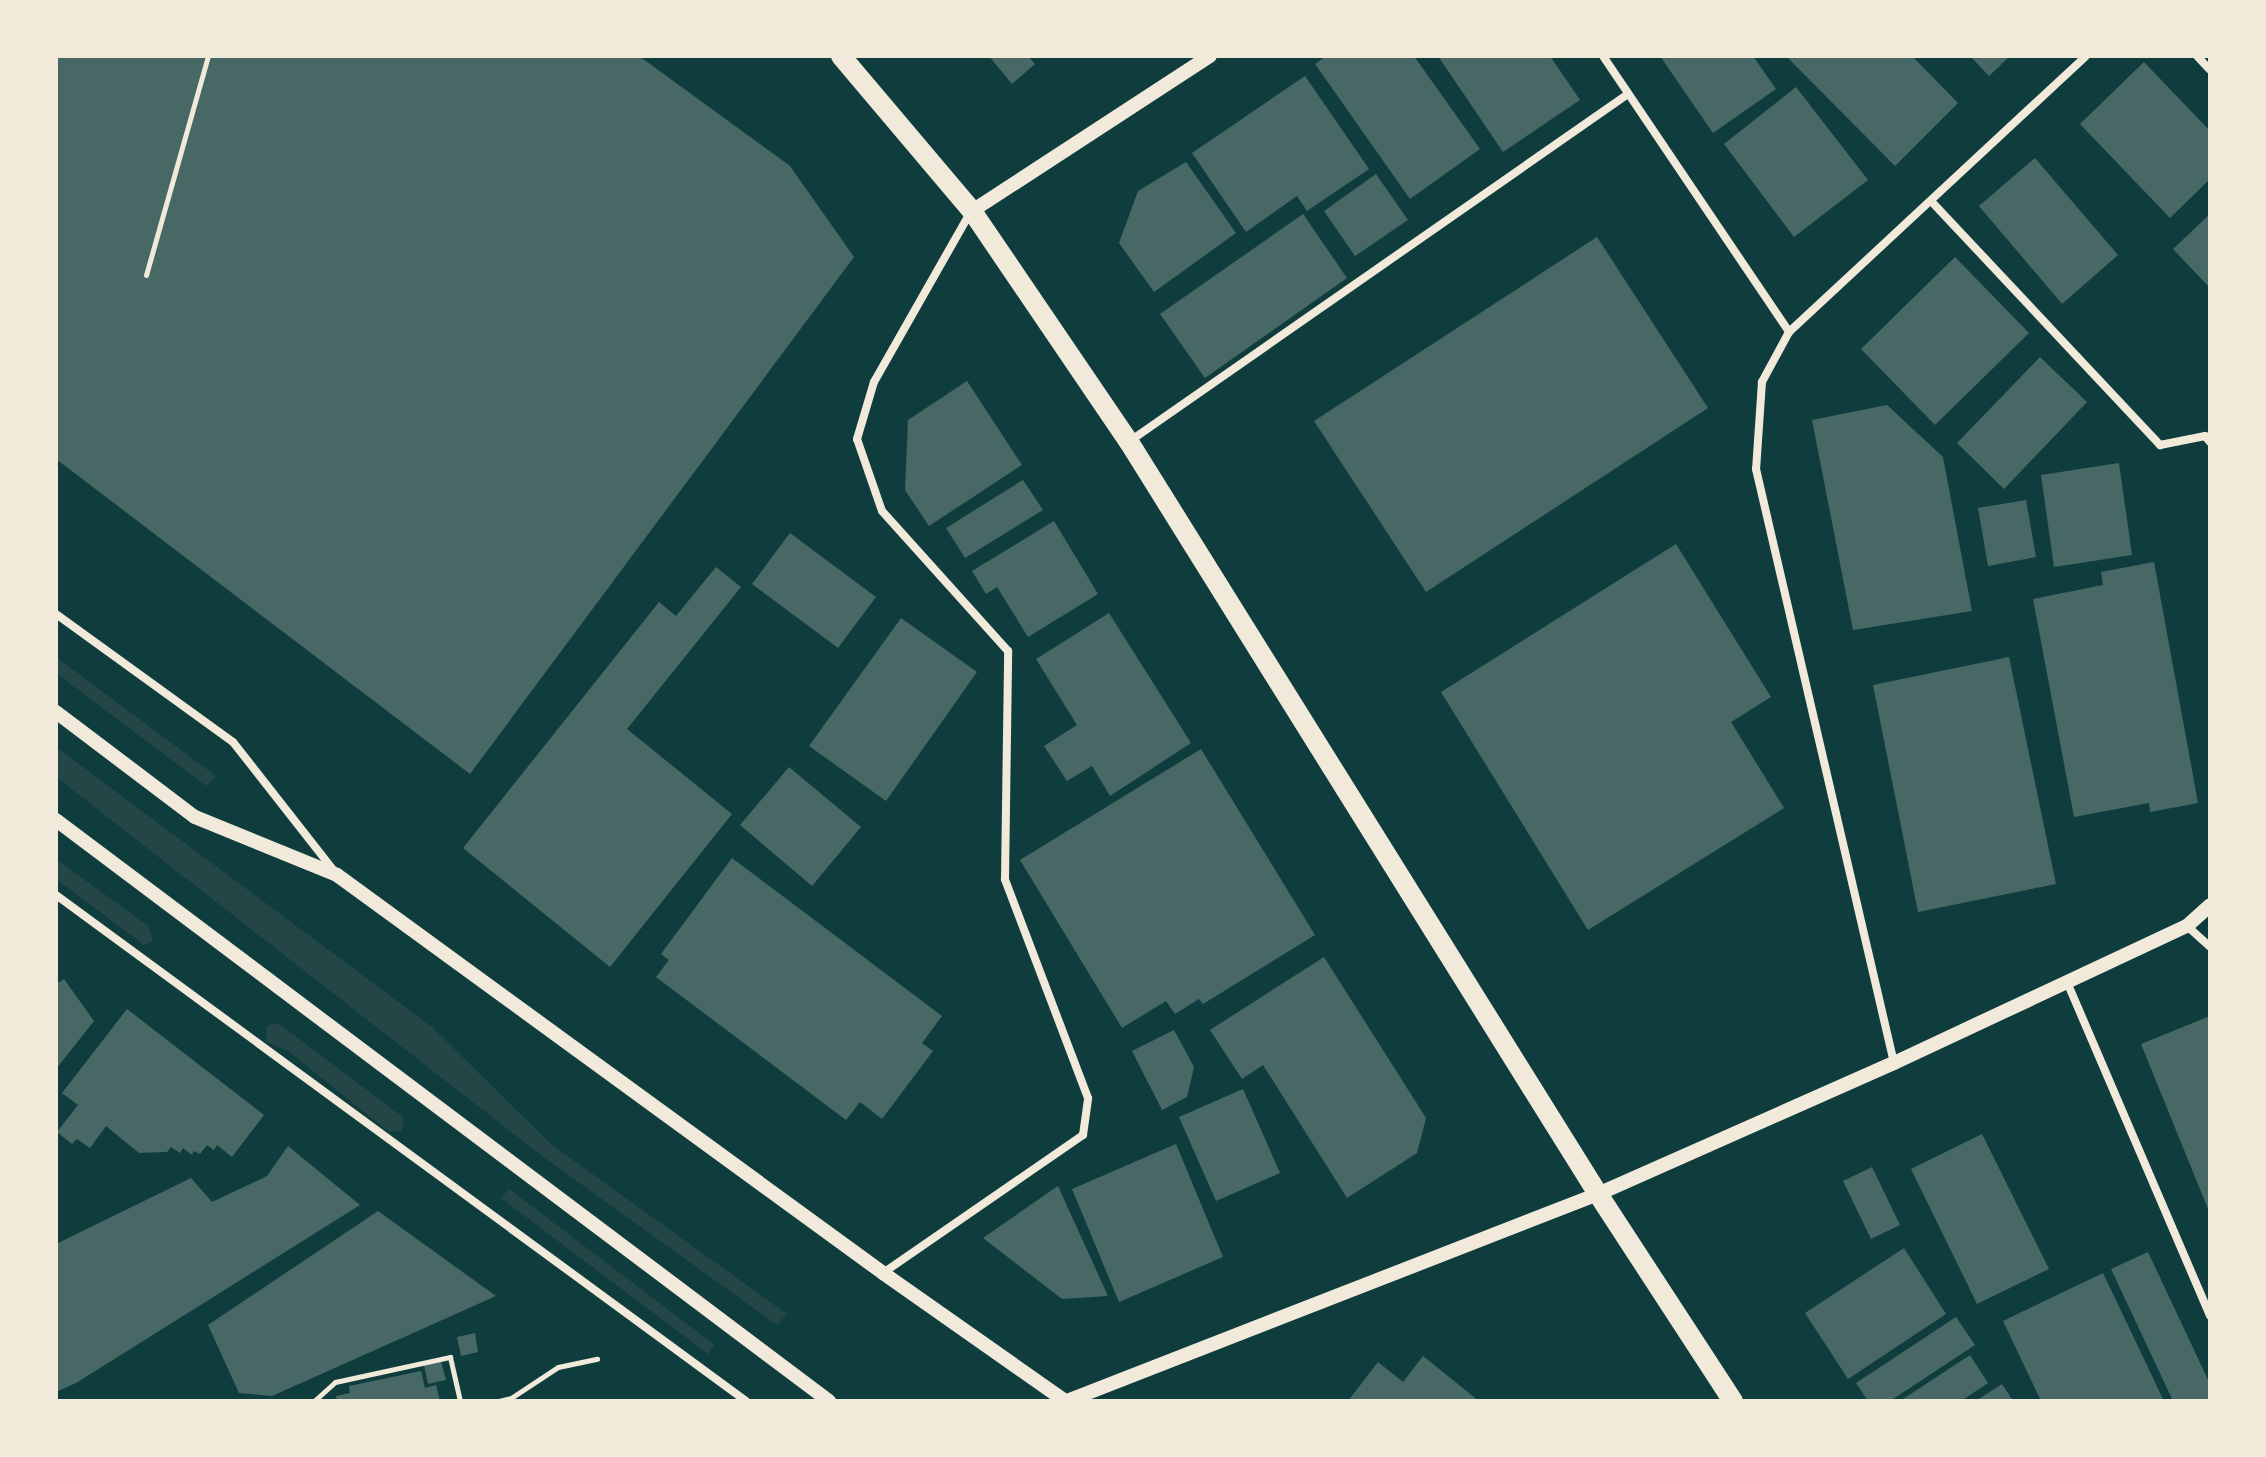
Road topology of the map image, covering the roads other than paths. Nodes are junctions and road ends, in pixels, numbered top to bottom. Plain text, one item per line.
1 (841, 56) edge
2 (1210, 56) edge
3 (1603, 56) edge
4 (2086, 56) edge
5 (2197, 56) edge
6 (2210, 70) edge
7 (1628, 94) junction
8 (1931, 201) junction
9 (972, 211) junction
10 (1789, 332) junction
11 (1129, 442) junction
12 (2210, 442) edge
13 (56, 614) edge
14 (56, 712) edge
15 (56, 820) edge
16 (337, 875) junction
17 (56, 895) edge
18 (2210, 905) edge
19 (2187, 926) junction
20 (2210, 947) edge
21 (2067, 982) junction
22 (1894, 1063) junction
23 (1598, 1194) junction
24 (883, 1273) junction
25 (2210, 1316) edge
26 (746, 1401) edge
27 (829, 1401) edge
28 (1066, 1401) edge
29 (1733, 1401) edge

1 - 9 main road
2 - 9 street
3 - 7 street
4 - 8 street
5 - 6 street
7 - 10 street
7 - 11 street
8 - 10 street
8 - 12 street
9 - 11 main road
9 - 24 street
10 - 22 street
11 - 23 main road
13 - 16 street
14 - 16 street
15 - 27 street
16 - 24 street
17 - 26 street
18 - 19 street
19 - 20 street
19 - 21 street
21 - 22 street
21 - 25 street
22 - 23 street
23 - 28 street
23 - 29 main road
24 - 28 street

